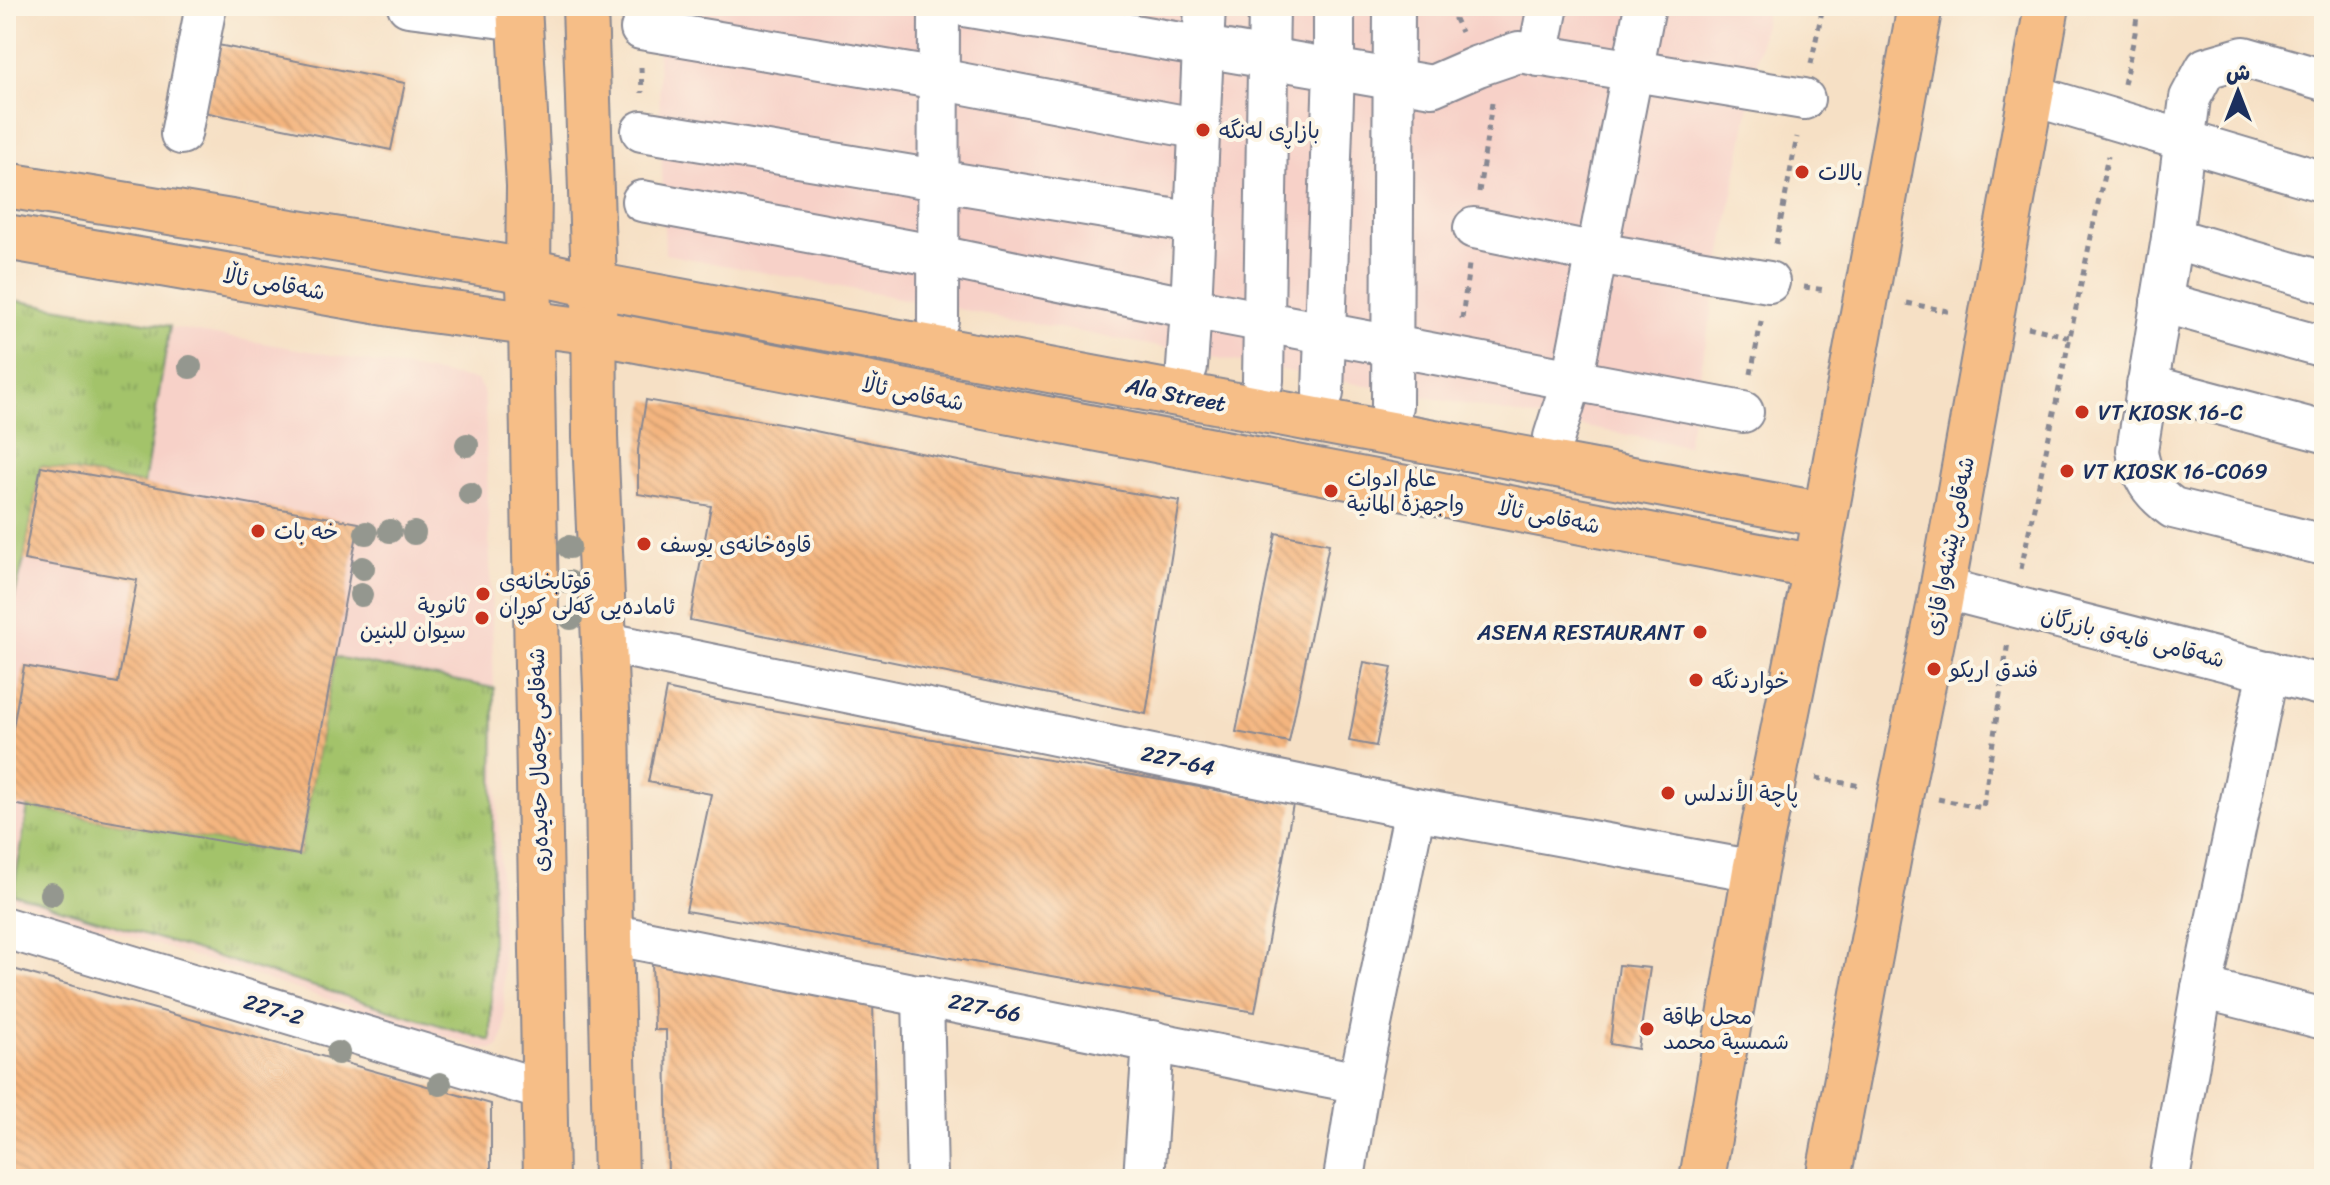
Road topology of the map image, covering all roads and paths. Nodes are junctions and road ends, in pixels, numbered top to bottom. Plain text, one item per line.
1 (206, 6) edge
2 (408, 6) edge
3 (585, 6) edge
4 (939, 6) edge
5 (964, 6) edge
6 (1205, 6) edge
7 (1269, 6) edge
8 (1334, 6) edge
9 (1394, 6) edge
10 (1548, 6) edge
11 (1645, 6) edge
12 (1920, 6) edge
13 (2047, 6) edge
14 (2138, 6) edge
15 (519, 13) edge
16 (641, 29) dead end
17 (1205, 47) junction
18 (1538, 56) junction
19 (1268, 58) junction
20 (1334, 69) junction
21 (1632, 71) junction
22 (939, 79) junction
23 (1395, 80) junction
24 (2324, 80) edge
25 (2031, 95) junction
26 (1804, 99) dead end
27 (2115, 121) junction
28 (1200, 129) junction
29 (642, 131) dead end
30 (181, 134) dead end
31 (2186, 142) junction
32 (939, 180) junction
33 (2324, 182) edge
34 (6, 185) edge
35 (642, 201) dead end
36 (1195, 223) junction
37 (1474, 228) dead end
38 (6, 237) edge
39 (2172, 238) junction
40 (1597, 253) junction
41 (938, 256) junction
42 (528, 271) junction
43 (1769, 282) joint
44 (2324, 282) edge
45 (594, 285) junction
46 (1866, 296) junction
47 (2161, 302) junction
48 (1191, 308) junction
49 (1991, 319) junction
50 (938, 320) dead end
51 (1262, 321) junction
52 (531, 324) junction
53 (595, 332) junction
54 (1325, 333) junction
55 (2070, 337) junction
56 (1392, 346) junction
57 (2324, 347) edge
58 (1187, 367) dead end
59 (1572, 380) junction
60 (1263, 381) dead end
61 (2147, 385) junction
62 (1323, 393) dead end
63 (1392, 406) dead end
64 (1743, 412) dead end
65 (2324, 432) edge
66 (1554, 437) dead end
67 (1825, 515) junction
68 (2324, 545) edge
69 (1816, 567) junction
70 (1942, 588) junction
71 (2013, 606) junction
72 (603, 642) junction
73 (2268, 671) junction
74 (2324, 686) edge
75 (1983, 808) dead end
76 (1415, 809) junction
77 (1755, 871) junction
78 (6, 928) edge
79 (610, 934) junction
80 (2202, 988) junction
81 (923, 995) junction
82 (2324, 1019) edge
83 (1153, 1041) junction
84 (1359, 1083) junction
85 (543, 1090) junction
86 (546, 1179) edge
87 (616, 1179) edge
88 (927, 1179) edge
89 (1144, 1179) edge
90 (1344, 1179) edge
91 (1702, 1179) edge
92 (1829, 1179) edge
93 (2169, 1179) edge

1 - 30 street
2 - 15 street
3 - 45 main road
4 - 22 street
5 - 17 street
6 - 17 street
7 - 19 street
8 - 20 street
9 - 23 street
10 - 18 street
11 - 21 street
12 - 46 main road
13 - 25 main road, شەقامی پێشەوا قازی
14 - 27 path
15 - 42 main road, شەقامی جەمال حەیدەری
16 - 22 street
17 - 19 street
17 - 28 street
18 - 21 street
18 - 23 street
19 - 20 street
19 - 51 street
20 - 23 street
20 - 54 street
21 - 26 street
21 - 40 street
22 - 28 street
22 - 32 street
23 - 56 street
24 - 31 street
25 - 27 street
25 - 49 main road, شەقامی پێشەوا قازی
27 - 31 street
27 - 55 path
28 - 36 street
29 - 32 street
31 - 33 street
31 - 39 street
32 - 36 street
32 - 41 street
34 - 42 main road
35 - 41 street
36 - 48 street
37 - 40 street
38 - 52 main road, شه‌قامی ئاڵا
39 - 44 street
39 - 47 street
40 - 43 street
40 - 59 street
41 - 48 street
41 - 50 street
42 - 45 main road, Ala Street
42 - 52 main road, شەقامی جەمال حەیدەری
43 - 46 path
45 - 53 main road
45 - 67 main road, Ala Street
46 - 49 path
46 - 67 main road
47 - 57 street
47 - 61 street
48 - 51 street
48 - 58 street
49 - 55 path
49 - 70 main road, شەقامی پێشەوا قازی
51 - 54 street
51 - 60 street
52 - 53 main road, شه‌قامی ئاڵا
52 - 85 main road, شەقامی جەمال حەیدەری
53 - 69 main road, شه‌قامی ئاڵا
53 - 72 main road
54 - 56 street
54 - 62 street
55 - 71 path
56 - 59 street
56 - 63 street
59 - 64 street
59 - 66 street
61 - 65 street
61 - 68 street
67 - 69 main road
69 - 77 main road
70 - 71 street, شەقامی فایەق بازرگان
70 - 92 main road, شەقامی پێشەوا قازی
71 - 73 street, شەقامی فایەق بازرگان
71 - 75 path
72 - 76 street, 227-64
72 - 79 main road
73 - 74 street, شەقامی فایەق بازرگان
73 - 80 street
76 - 77 street, 227-64
76 - 84 street
77 - 91 main road
78 - 85 street, 227-2
79 - 81 street, 227-66
79 - 87 main road
80 - 82 street
80 - 93 street
81 - 83 street, 227-66
81 - 88 street
83 - 84 street, 227-66
83 - 89 street
84 - 90 street
85 - 86 main road, شەقامی جەمال حەیدەری

